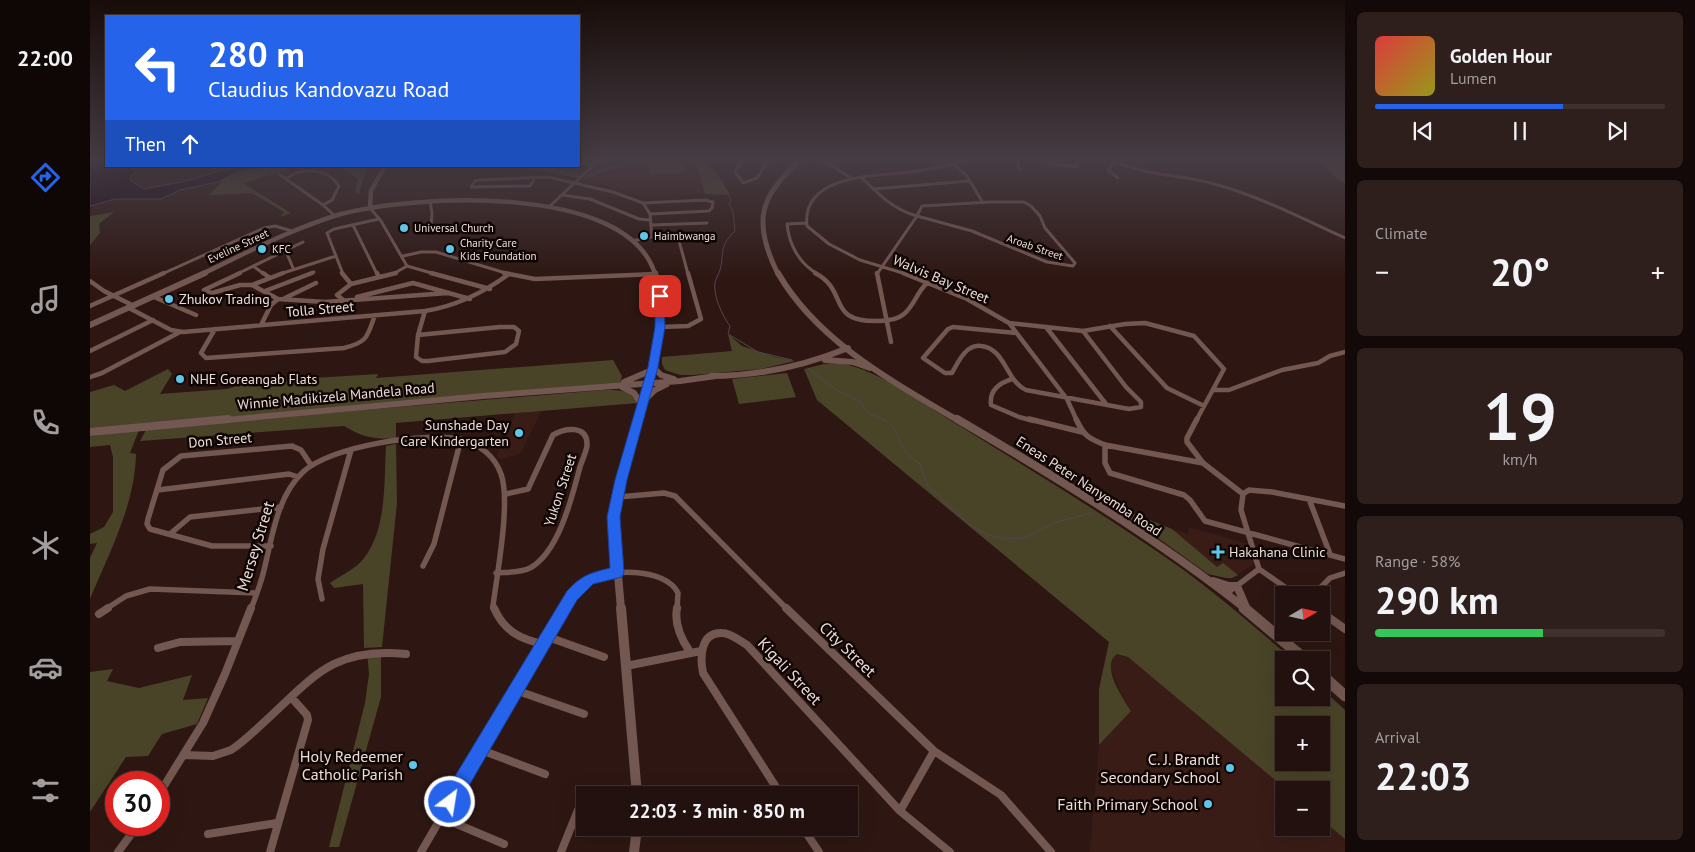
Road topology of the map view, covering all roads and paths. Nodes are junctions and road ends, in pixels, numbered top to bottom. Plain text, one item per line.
1 (315, 199) edge
2 (333, 199) edge
3 (368, 199) edge
4 (558, 199) edge
5 (586, 199) edge
6 (631, 199) edge
7 (772, 199) edge
8 (816, 199) edge
9 (885, 199) edge
10 (980, 199) edge
11 (1254, 199) edge
12 (430, 201) junction
13 (643, 203) junction
14 (983, 203) junction
15 (324, 205) junction
16 (550, 206) junction
17 (370, 208) junction
18 (650, 214) junction
19 (336, 216) junction
20 (917, 216) junction
21 (379, 219) junction
22 (650, 220) junction
23 (707, 223) dead end
24 (806, 223) junction
25 (353, 225) junction
26 (651, 225) junction
27 (432, 226) dead end
28 (292, 232) junction
29 (706, 235) dead end
30 (678, 237) junction
31 (652, 238) junction
32 (1345, 238) edge
33 (632, 241) junction
34 (302, 242) dead end
35 (285, 249) junction
36 (336, 256) junction
37 (403, 256) junction
38 (253, 266) junction
39 (407, 266) junction
40 (881, 266) junction
41 (293, 268) junction
42 (314, 272) dead end
43 (509, 274) junction
44 (656, 274) junction
45 (269, 277) junction
46 (379, 277) junction
47 (90, 281) edge
48 (316, 283) dead end
49 (926, 283) junction
50 (351, 284) junction
51 (252, 285) junction
52 (490, 289) junction
53 (265, 291) junction
54 (448, 293) junction
55 (115, 296) junction
56 (154, 296) junction
57 (284, 298) junction
58 (278, 299) junction
59 (470, 299) junction
60 (346, 300) junction
61 (90, 306) edge
62 (131, 307) junction
63 (425, 311) junction
64 (375, 315) junction
65 (196, 316) dead end
66 (887, 319) junction
67 (153, 320) junction
68 (1009, 322) junction
69 (90, 325) edge
70 (261, 325) junction
71 (1110, 326) junction
72 (660, 327) junction
73 (1046, 327) junction
74 (215, 329) junction
75 (1083, 331) junction
76 (180, 332) junction
77 (1016, 333) junction
78 (418, 335) junction
79 (834, 337) junction
80 (891, 342) dead end
81 (848, 348) junction
82 (90, 351) edge
83 (1345, 352) edge
84 (821, 359) junction
85 (652, 368) junction
86 (881, 372) junction
87 (90, 377) edge
88 (1012, 379) junction
89 (673, 381) junction
90 (649, 383) junction
91 (619, 385) junction
92 (1214, 390) junction
93 (1067, 399) junction
94 (643, 403) junction
95 (1106, 404) junction
96 (1204, 406) junction
97 (90, 432) edge
98 (1082, 432) junction
99 (461, 439) junction
100 (1105, 444) junction
101 (351, 450) junction
102 (1203, 463) junction
103 (311, 465) junction
104 (298, 477) junction
105 (158, 490) junction
106 (506, 494) junction
107 (1243, 494) junction
108 (617, 497) junction
109 (1308, 499) junction
110 (1345, 506) edge
111 (281, 507) junction
112 (170, 534) junction
113 (1248, 534) junction
114 (271, 546) junction
115 (1330, 554) junction
116 (1345, 559) edge
117 (423, 566) dead end
118 (1259, 569) junction
119 (617, 572) junction
120 (496, 573) junction
121 (1345, 573) edge
122 (1204, 578) junction
123 (1237, 586) junction
124 (1283, 586) edge
125 (1322, 586) edge
126 (257, 593) junction
127 (1226, 594) junction
128 (322, 599) dead end
129 (1248, 611) junction
130 (99, 614) dead end
131 (1330, 618) edge
132 (1345, 629) edge
133 (546, 640) junction
134 (238, 641) junction
135 (158, 648) dead end
136 (701, 651) junction
137 (1295, 651) edge
138 (690, 652) junction
139 (406, 654) dead end
140 (604, 657) dead end
141 (626, 666) junction
142 (1330, 682) edge
143 (515, 690) junction
144 (1345, 696) edge
145 (291, 697) junction
146 (584, 714) dead end
147 (481, 750) junction
148 (934, 751) junction
149 (185, 755) junction
150 (545, 774) dead end
151 (170, 778) edge
152 (636, 786) edge
153 (775, 786) edge
154 (900, 811) junction
155 (576, 815) edge
156 (440, 817) junction
157 (277, 823) junction
158 (208, 834) dead end
159 (130, 836) edge
160 (636, 836) edge
161 (808, 836) edge
162 (504, 844) dead end
163 (118, 852) edge
164 (270, 852) edge
165 (421, 852) edge
166 (561, 852) edge
167 (634, 852) edge
168 (819, 852) edge
169 (950, 852) edge
170 (1051, 852) edge

1 - 15 street
2 - 15 street
3 - 17 street
4 - 16 street
5 - 22 street
6 - 13 street
7 - 79 main road, Eneas Peter Nanyemba Road
8 - 24 street
9 - 20 street
10 - 14 street
11 - 32 street
12 - 16 street, Eveline Street
12 - 17 street, Eveline Street
12 - 27 street
13 - 18 street
13 - 18 street
14 - 20 street, Aroab Street
14 - 20 street, Aroab Street
15 - 19 street
16 - 33 street, Eveline Street
17 - 19 street, Eveline Street
17 - 21 street
18 - 22 street
19 - 28 street, Eveline Street
20 - 40 street
21 - 25 street
21 - 37 street
22 - 26 street
23 - 26 street
24 - 40 street, Walvis Bay Street
24 - 66 street
25 - 36 street
25 - 46 street
26 - 31 street
28 - 55 street
28 - 56 street, Eveline Street
29 - 30 street
30 - 31 street
30 - 72 street
31 - 33 street
33 - 44 street, Eveline Street
34 - 35 street
35 - 38 street
35 - 41 street
36 - 41 street
36 - 50 street
37 - 39 street
37 - 43 street
38 - 45 street
38 - 51 street
39 - 46 street
39 - 52 street
40 - 49 street, Walvis Bay Street
40 - 66 street
41 - 45 street
42 - 53 street
43 - 44 street
43 - 52 street, Tolla Street
44 - 72 street, Eveline Street
45 - 51 street
46 - 50 street
47 - 55 street, Tolla Street
48 - 57 street
49 - 66 street
49 - 68 street, Walvis Bay Street
50 - 60 street
51 - 53 street
52 - 59 street, Tolla Street
53 - 58 street
54 - 59 street
54 - 60 street
54 - 60 street
55 - 61 street
55 - 62 street, Tolla Street
56 - 62 street, Eveline Street
56 - 65 street
57 - 58 street
57 - 60 street
58 - 70 street
59 - 63 street, Tolla Street
62 - 67 street, Tolla Street
62 - 69 street, Eveline Street
63 - 64 street, Tolla Street
63 - 78 street
64 - 70 street, Tolla Street
64 - 74 street
66 - 80 street
67 - 76 street, Tolla Street
67 - 82 street
68 - 73 street
68 - 77 street, Walvis Bay Street
70 - 74 street, Tolla Street
71 - 75 street
71 - 92 street
71 - 96 street
72 - 85 street, Eveline Street
73 - 75 street
73 - 95 street
74 - 76 street, Tolla Street
75 - 95 street
76 - 87 street
77 - 88 street
77 - 93 street, Walvis Bay Street
78 - 78 street
79 - 81 main road, Eneas Peter Nanyemba Road
79 - 84 main road
81 - 84 main road, Winnie Madikizela Mandela Road
81 - 86 main road, Eneas Peter Nanyemba Road
83 - 92 street
84 - 86 main road
84 - 89 main road, Winnie Madikizela Mandela Road
85 - 89 main road
85 - 90 street, Eveline Street
85 - 91 main road
86 - 122 main road, Eneas Peter Nanyemba Road
88 - 93 street
88 - 98 street
89 - 90 main road, Winnie Madikizela Mandela Road
89 - 94 main road
90 - 91 main road, Winnie Madikizela Mandela Road
90 - 94 street, Eveline Street
91 - 94 main road
91 - 97 main road, Winnie Madikizela Mandela Road
92 - 96 street
93 - 95 street
93 - 98 street, Walvis Bay Street
94 - 108 street, Eveline Street
96 - 102 street
98 - 100 street
99 - 101 street, Mersey Street
99 - 106 street, Mersey Street
99 - 117 street
100 - 102 street
100 - 113 street
101 - 103 street, Mersey Street
101 - 128 street
102 - 107 street
103 - 104 street, Mersey Street
103 - 105 street, Don Street
104 - 105 street
104 - 111 street, Mersey Street
105 - 112 street, Don Street
106 - 120 street, Mersey Street
106 - 120 street, Yukon Street
107 - 109 street
107 - 113 street
108 - 119 street, Eveline Street
108 - 148 street, City Street
109 - 110 street
109 - 115 street
111 - 112 street
111 - 114 street, Mersey Street
112 - 114 street, Don Street
113 - 115 street
113 - 118 street
114 - 126 street, Mersey Street
115 - 116 street
118 - 123 street
118 - 124 street
119 - 133 street
119 - 138 street
119 - 141 street, Eveline Street
120 - 133 street, Mersey Street
121 - 125 street
122 - 123 main road
122 - 127 main road, Eneas Peter Nanyemba Road
123 - 127 street
123 - 129 main road
126 - 130 street
126 - 134 street, Mersey Street
127 - 129 main road, Eneas Peter Nanyemba Road
129 - 137 main road, Eneas Peter Nanyemba Road
131 - 132 street
133 - 140 street, Mersey Street
133 - 143 street
134 - 135 street
134 - 149 street, Mersey Street
136 - 138 street
136 - 153 street
136 - 154 street, Kigali Street
138 - 141 street
139 - 145 street
141 - 152 street, Eveline Street
142 - 144 main road
143 - 146 street
143 - 147 street
145 - 149 street
145 - 157 street
147 - 150 street
147 - 156 street
148 - 154 street
148 - 170 street, City Street
149 - 151 street, Mersey Street
154 - 169 street, Kigali Street
155 - 166 street
156 - 162 street
156 - 165 street
157 - 158 street
157 - 164 street
159 - 163 street
160 - 167 street
161 - 168 street

